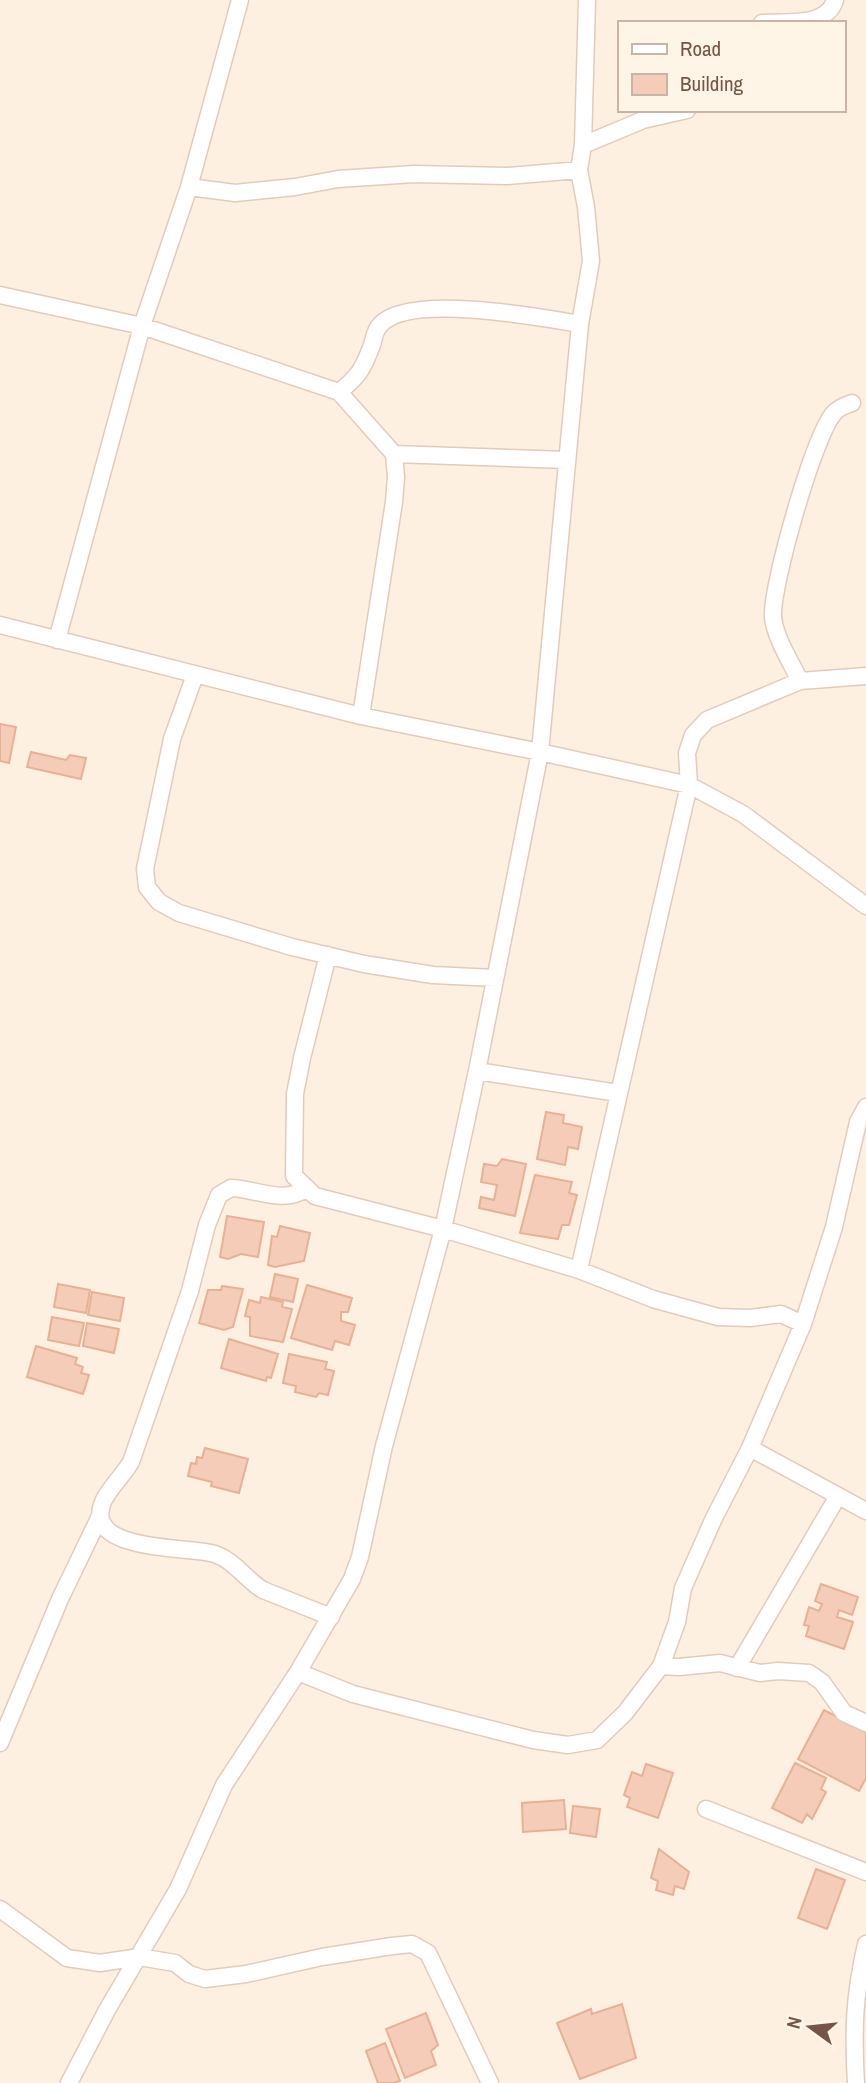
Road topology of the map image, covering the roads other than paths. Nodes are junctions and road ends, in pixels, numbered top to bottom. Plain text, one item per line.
1 (240, 0) edge
2 (587, 0) edge
3 (835, 0) edge
4 (798, 21) edge
5 (678, 112) edge
6 (583, 145) junction
7 (579, 170) junction
8 (189, 187) junction
9 (0, 295) edge
10 (580, 324) junction
11 (142, 326) junction
12 (339, 392) junction
13 (852, 403) dead end
14 (394, 454) junction
15 (567, 460) junction
16 (0, 625) edge
17 (57, 640) junction
18 (195, 675) junction
19 (866, 676) edge
20 (800, 681) junction
21 (361, 716) junction
22 (540, 752) junction
23 (689, 785) junction
24 (866, 906) edge
25 (328, 955) junction
26 (495, 978) junction
27 (477, 1071) junction
28 (618, 1093) junction
29 (866, 1107) edge
30 (307, 1188) junction
31 (443, 1229) junction
32 (579, 1270) junction
33 (803, 1324) junction
34 (750, 1448) junction
35 (838, 1496) junction
36 (866, 1511) edge
37 (100, 1516) junction
38 (331, 1617) junction
39 (661, 1666) junction
40 (737, 1668) junction
41 (298, 1672) junction
42 (866, 1723) edge
43 (0, 1743) edge
44 (706, 1809) dead end
45 (866, 1872) edge
46 (0, 1909) edge
47 (866, 1944) edge
48 (139, 1957) junction
49 (863, 1970) edge
50 (69, 2083) edge
51 (490, 2083) edge
52 (856, 2083) edge

1 - 8 street
2 - 6 street
3 - 4 street
5 - 6 street
6 - 7 street
7 - 8 street
7 - 10 street
8 - 11 street
9 - 11 street
10 - 12 street
10 - 15 street
11 - 12 street
11 - 17 street
12 - 14 street
13 - 20 street
14 - 15 street
14 - 21 street
15 - 22 street
16 - 17 street
17 - 18 street
18 - 21 street
18 - 25 street
19 - 20 street
20 - 23 street
21 - 22 street
22 - 23 street
22 - 26 street
23 - 24 street
23 - 28 street
25 - 26 street
25 - 30 street
26 - 27 street
27 - 28 street
27 - 31 street
28 - 32 street
29 - 33 street
30 - 31 street
30 - 37 street
31 - 32 street
31 - 38 street
32 - 33 street
33 - 34 street
34 - 35 street
34 - 39 street
35 - 36 street
35 - 40 street
37 - 38 street
37 - 43 street
38 - 41 street
39 - 40 street
39 - 41 street
40 - 42 street
41 - 48 street
44 - 45 street
46 - 48 street
47 - 49 street
48 - 50 street
48 - 51 street
49 - 52 street

